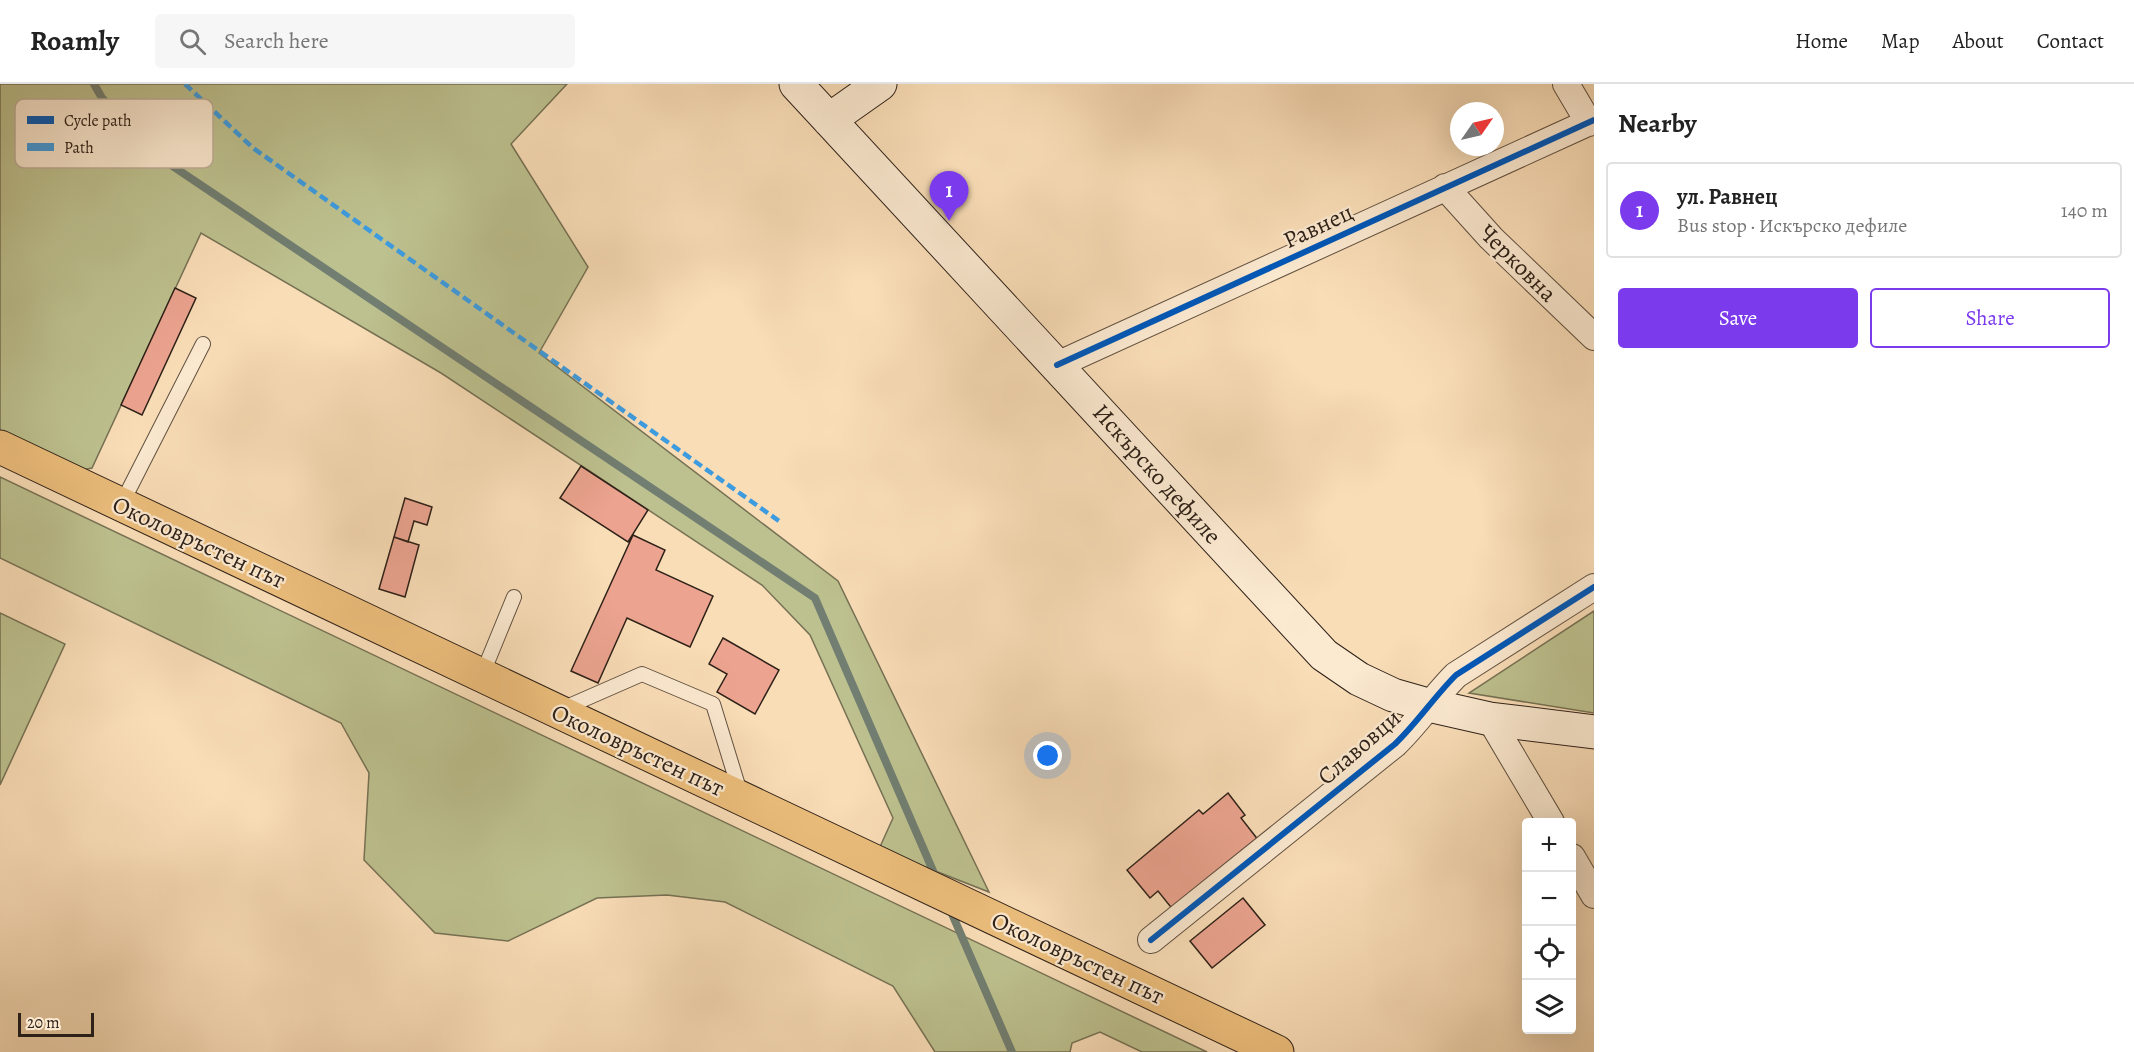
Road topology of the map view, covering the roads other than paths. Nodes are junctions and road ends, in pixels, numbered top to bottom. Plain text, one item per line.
1 (796, 84) edge
2 (880, 84) edge
3 (1566, 84) edge
4 (828, 120) junction
5 (1592, 122) edge
6 (1445, 187) junction
7 (1594, 337) edge
8 (203, 344) dead end
9 (1057, 365) junction
10 (0, 447) edge
11 (121, 505) junction
12 (1594, 587) edge
13 (514, 597) dead end
14 (482, 676) junction
15 (1428, 705) junction
16 (557, 711) junction
17 (1490, 719) junction
18 (1594, 732) edge
19 (741, 799) junction
20 (1549, 818) edge
21 (1576, 864) edge
22 (1594, 895) edge
23 (1151, 940) dead end
24 (1277, 1052) edge

1 - 4 main road, Искърско дефиле
2 - 4 main road
3 - 5 street
4 - 9 main road, Искърско дефиле
5 - 6 street, Равнец
6 - 7 street, Черковна
6 - 9 street, Равнец
8 - 11 lane
9 - 15 main road, Искърско дефиле
10 - 11 main road, Околовръстен път
11 - 14 main road, Околовръстен път
12 - 15 street, Славовци
13 - 14 lane
14 - 16 main road, Околовръстен път
15 - 17 main road, Искърско дефиле
15 - 23 street, Славовци
16 - 19 main road, Околовръстен път
16 - 19 lane
17 - 18 main road, Искърско дефиле
17 - 20 street
19 - 24 main road, Околовръстен път
21 - 22 street

